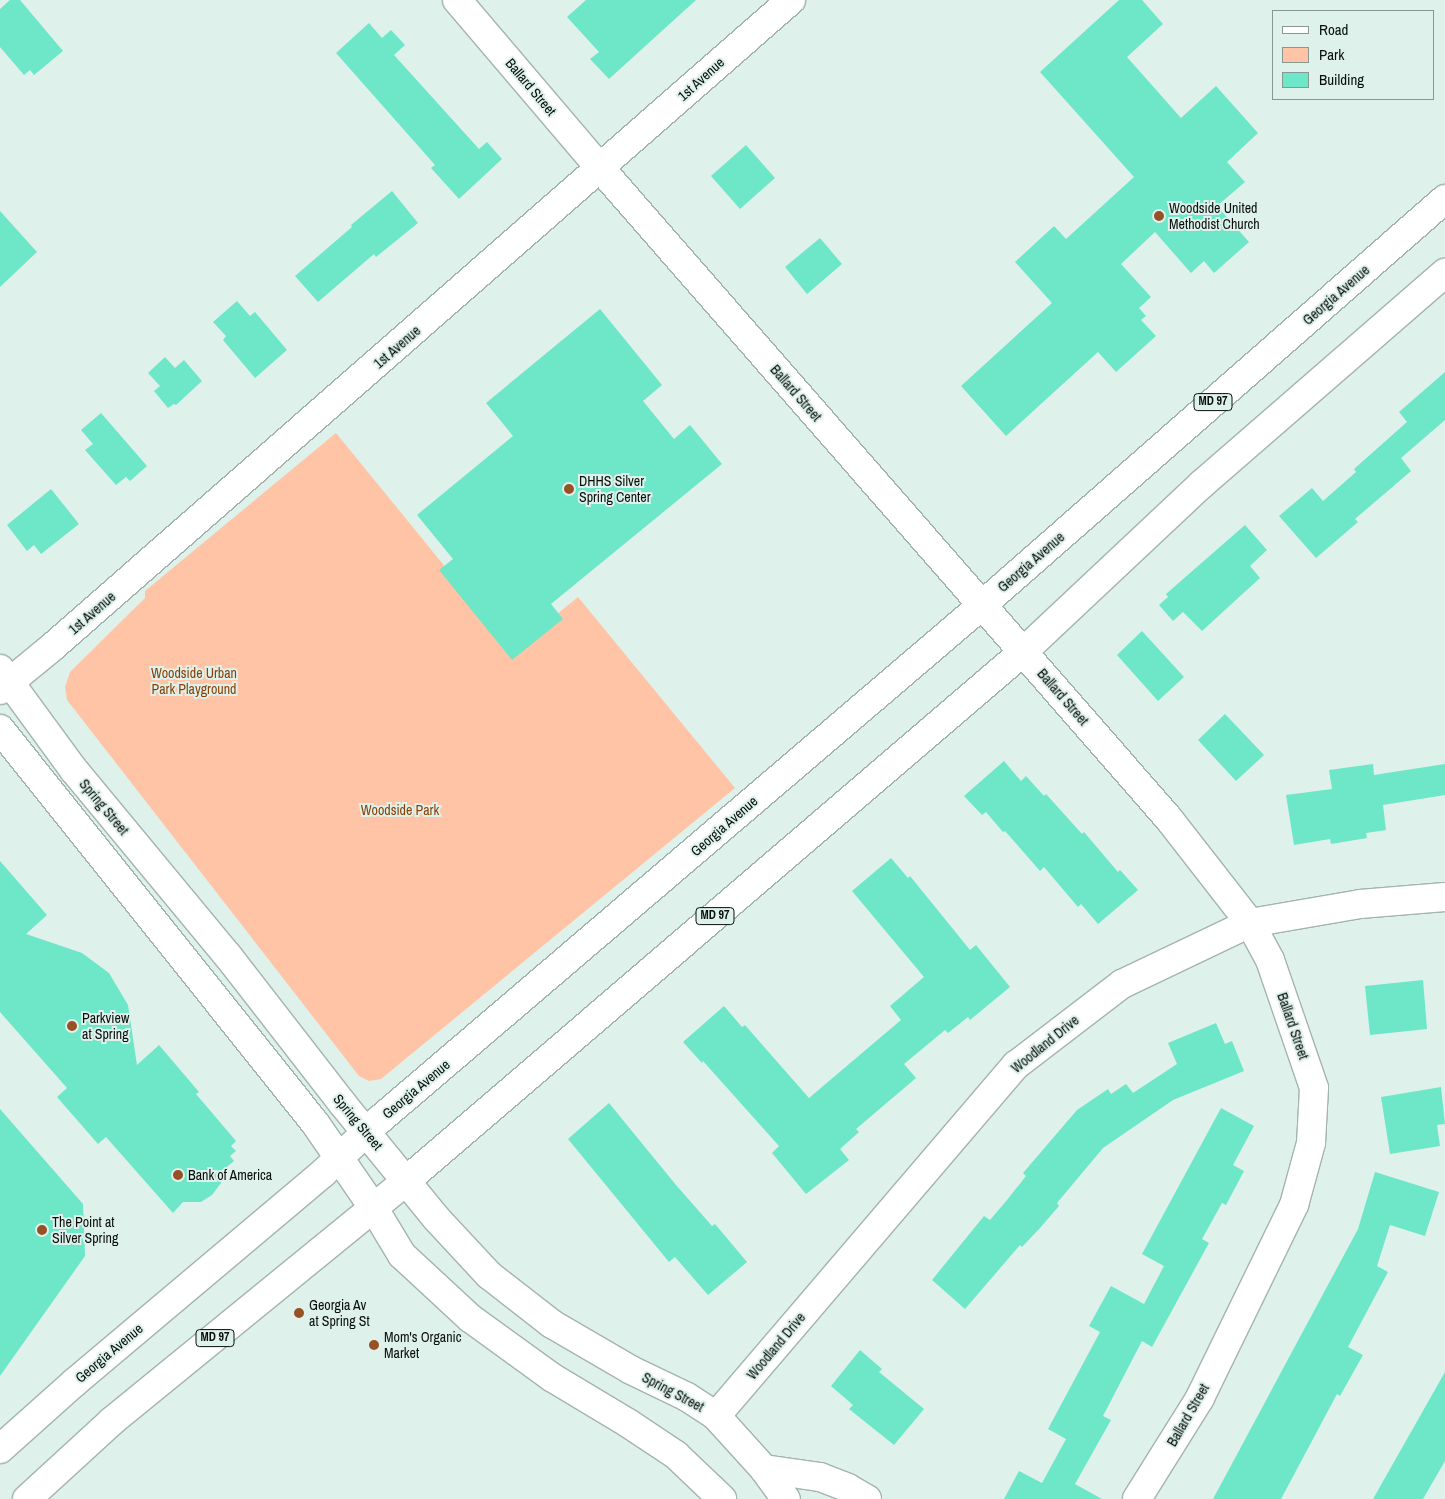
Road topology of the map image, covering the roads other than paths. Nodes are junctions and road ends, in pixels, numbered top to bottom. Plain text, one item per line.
1 (457, 0) edge
2 (791, 0) edge
3 (601, 169) junction
4 (1445, 199) edge
5 (1445, 272) edge
6 (981, 606) junction
7 (1024, 652) junction
8 (3, 680) edge
9 (0, 729) edge
10 (1445, 897) edge
11 (1250, 923) junction
12 (366, 1132) junction
13 (340, 1157) junction
14 (407, 1180) junction
15 (373, 1207) junction
16 (716, 1416) junction
17 (0, 1449) edge
18 (764, 1469) junction
19 (27, 1499) edge
20 (722, 1499) edge
21 (786, 1499) edge
22 (867, 1499) edge
23 (1137, 1499) edge

1 - 3 main road, Ballard Street
2 - 3 main road, 1st Avenue
3 - 6 main road, Ballard Street
3 - 8 main road, 1st Avenue
4 - 6 main road, Georgia Avenue / MD 97
5 - 7 main road, MD 97
6 - 7 main road, Ballard Street
6 - 12 main road, Georgia Avenue / MD 97
7 - 11 main road, Ballard Street
7 - 14 main road, MD 97
8 - 12 main road, Spring Street
9 - 13 main road
10 - 11 main road, Woodland Drive
11 - 16 main road, Woodland Drive
11 - 23 main road, Ballard Street
12 - 13 main road, Georgia Avenue / MD 97
12 - 14 main road, Spring Street
13 - 15 main road
13 - 17 main road, Georgia Avenue / MD 97
14 - 15 main road, MD 97
14 - 16 main road, Spring Street
15 - 19 main road, MD 97
15 - 20 main road
16 - 18 main road, Spring Street
18 - 21 main road, Spring Street
18 - 22 main road

